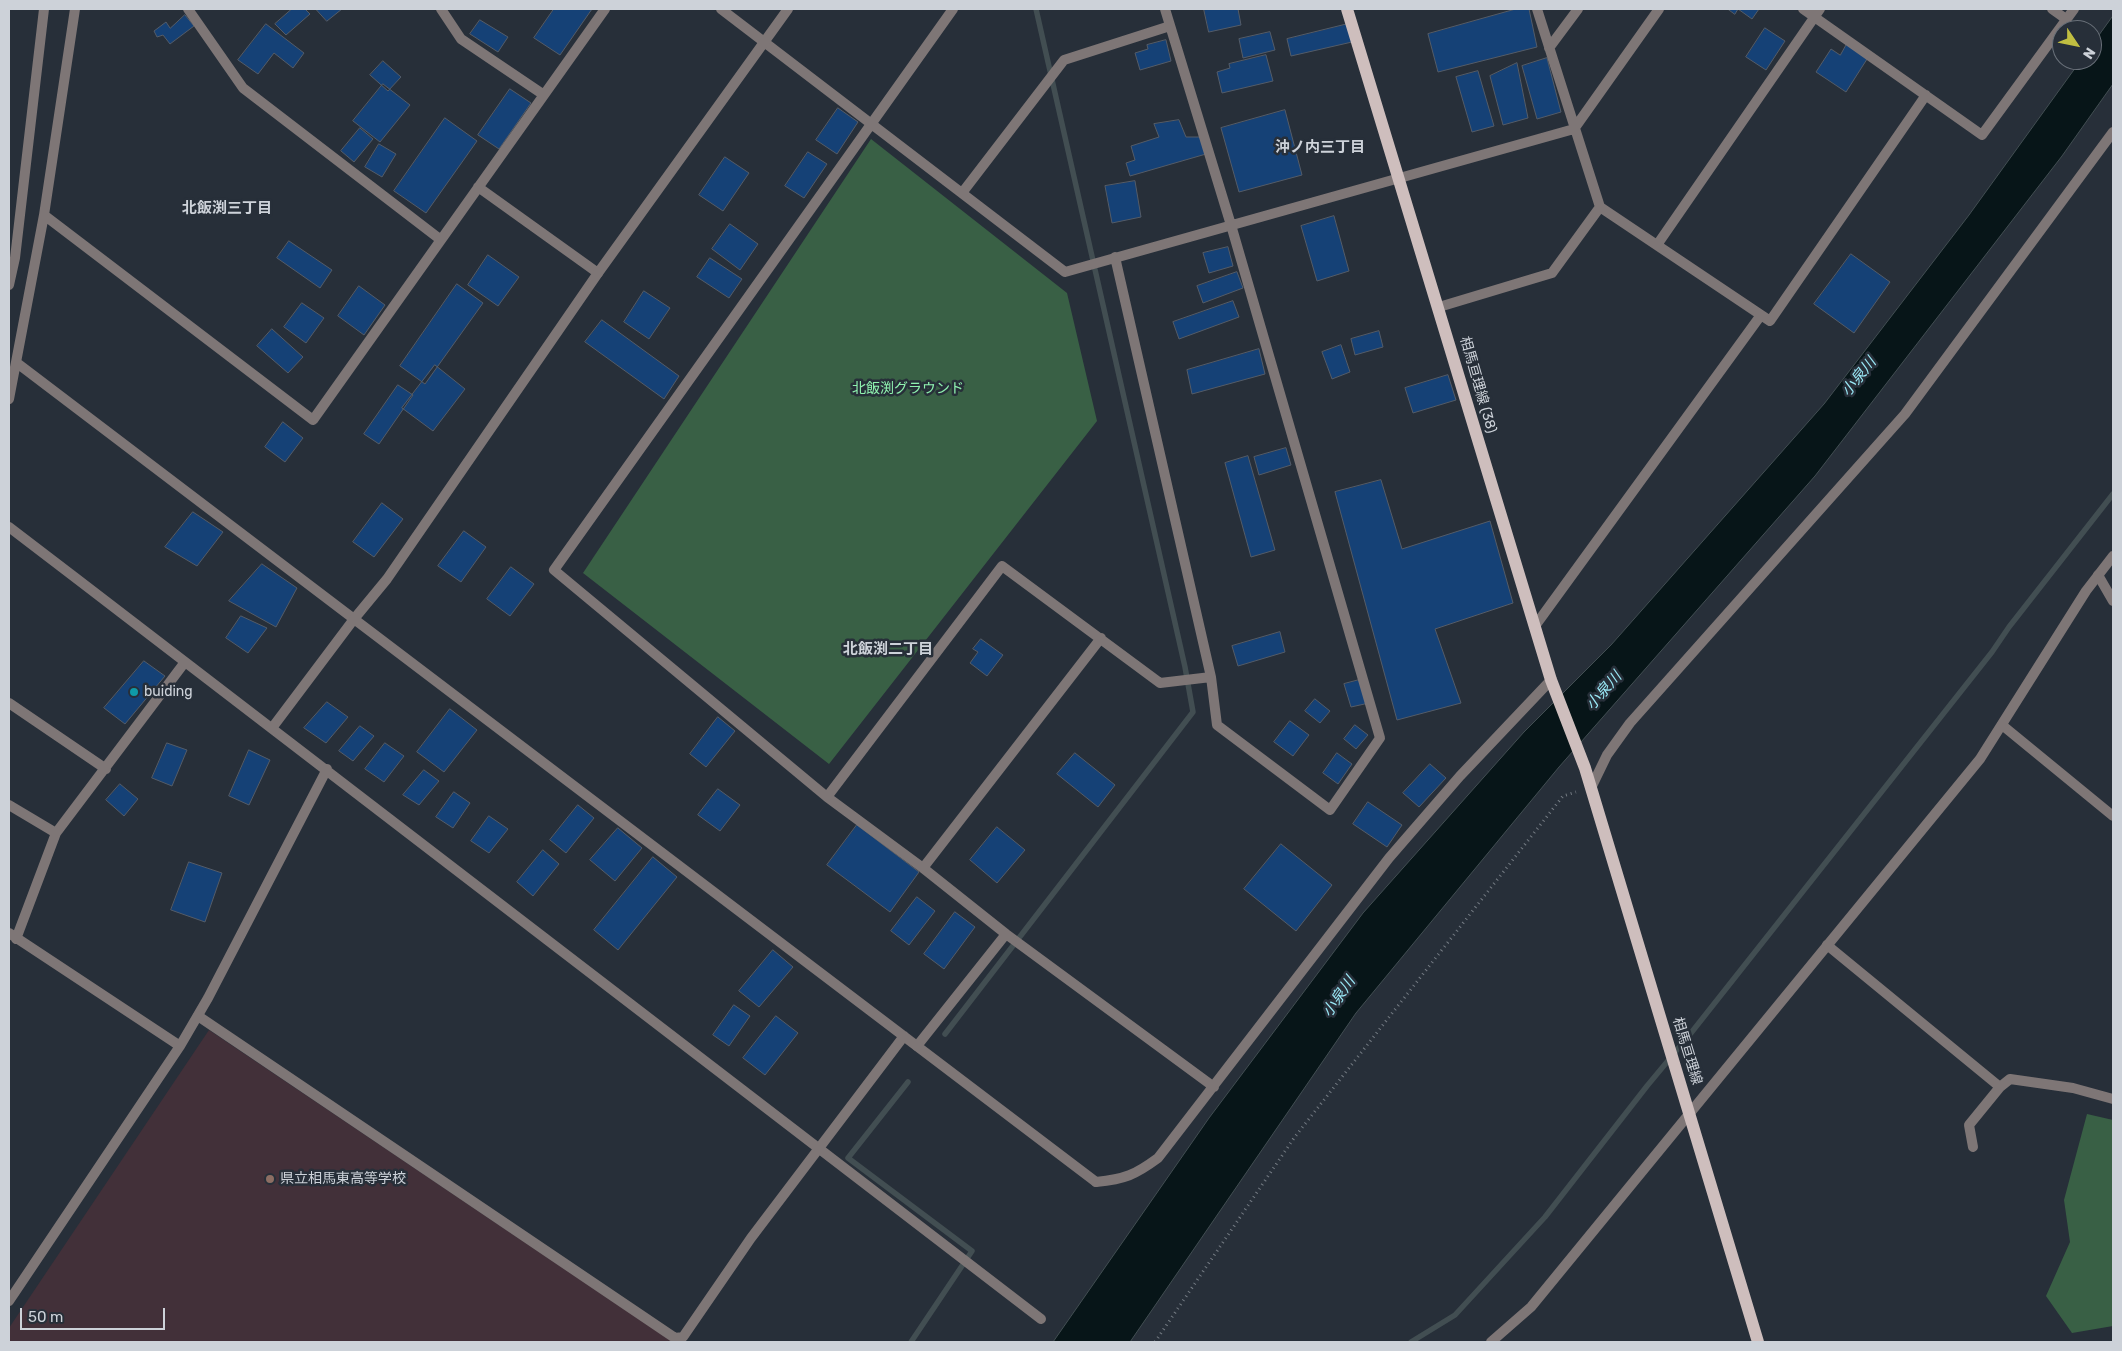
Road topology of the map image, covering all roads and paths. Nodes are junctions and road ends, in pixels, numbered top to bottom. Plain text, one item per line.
1 (44, 9) edge
2 (75, 9) edge
3 (188, 9) edge
4 (440, 9) edge
5 (605, 9) edge
6 (721, 9) edge
7 (788, 9) edge
8 (953, 9) edge
9 (1165, 9) edge
10 (1347, 9) edge
11 (1537, 9) edge
12 (1578, 9) edge
13 (1659, 9) edge
14 (1803, 9) edge
15 (2052, 9) edge
16 (2074, 9) edge
17 (1817, 13) edge
18 (2066, 19) junction
19 (1170, 26) junction
20 (764, 43) junction
21 (1549, 48) junction
22 (544, 95) junction
23 (1926, 95) junction
24 (871, 122) junction
25 (1574, 130) junction
26 (2113, 132) edge
27 (1399, 178) junction
28 (478, 187) junction
29 (962, 193) junction
30 (1600, 207) junction
31 (44, 215) junction
32 (1231, 225) junction
33 (441, 240) junction
34 (1657, 245) junction
35 (1110, 258) junction
36 (598, 273) junction
37 (9, 285) edge
38 (1439, 307) junction
39 (1761, 315) junction
40 (17, 363) junction
41 (9, 399) edge
42 (9, 528) edge
43 (2113, 556) edge
44 (2098, 575) junction
45 (2113, 601) edge
46 (354, 619) junction
47 (1535, 626) junction
48 (1101, 638) junction
49 (185, 662) junction
50 (1207, 677) junction
51 (1553, 685) junction
52 (9, 702) edge
53 (2002, 724) junction
54 (272, 728) junction
55 (1585, 768) joint
56 (106, 769) junction
57 (327, 770) junction
58 (1591, 788) junction
59 (828, 797) junction
60 (9, 805) edge
61 (2113, 816) edge
62 (56, 833) junction
63 (924, 868) junction
64 (12, 936) edge
65 (1009, 936) junction
66 (1827, 945) junction
67 (198, 1016) junction
68 (904, 1036) junction
69 (180, 1046) junction
70 (917, 1046) junction
71 (1214, 1087) junction
72 (2000, 1087) junction
73 (2113, 1099) edge
74 (1690, 1111) junction
75 (1973, 1147) dead end
76 (817, 1149) junction
77 (9, 1301) edge
78 (1041, 1319) dead end
79 (678, 1340) edge
80 (1154, 1342) edge
81 (1491, 1342) edge
82 (1758, 1342) edge

1 - 37 street
2 - 31 street
3 - 33 street
4 - 22 street
5 - 22 street
6 - 20 street
7 - 20 street
8 - 24 street
9 - 19 street
10 - 27 main road, 相馬亘理線 (38)
11 - 21 street
12 - 21 street
13 - 25 street
14 - 17 street
15 - 18 street
16 - 18 street
17 - 23 street
17 - 34 street
18 - 23 street
19 - 29 street
19 - 32 street
20 - 24 street
20 - 36 street
21 - 25 street
22 - 28 street
23 - 39 street
24 - 29 street
24 - 59 street
25 - 27 street
25 - 30 street
26 - 58 street
27 - 32 street
27 - 38 main road, 相馬亘理線 (38)
28 - 33 street
28 - 36 street
29 - 35 street
30 - 34 street
30 - 38 street
31 - 33 street
31 - 40 street
32 - 35 street
32 - 50 street
34 - 39 street
35 - 50 street
36 - 46 street
38 - 47 main road, 相馬亘理線 (38)
39 - 47 street
40 - 41 street
40 - 46 street
42 - 49 street
43 - 44 street
44 - 45 street
44 - 53 street
46 - 54 street
46 - 68 street
47 - 51 main road, 相馬亘理線 (38)
48 - 50 street
48 - 59 street
48 - 63 street
49 - 54 street
49 - 56 street
51 - 55 main road, 相馬亘理線 (38)
51 - 71 street
52 - 56 street
53 - 61 street
53 - 66 street
54 - 57 street
55 - 58 main road, 相馬亘理線
56 - 62 street
57 - 67 street
57 - 76 street
58 - 74 main road, 相馬亘理線
58 - 80 path
59 - 63 street
60 - 62 street
62 - 64 street
63 - 65 street
64 - 69 street
65 - 70 street
65 - 71 street
66 - 72 street
66 - 74 street
67 - 69 street
67 - 79 street
68 - 70 street
68 - 76 street
69 - 77 street
70 - 71 street
72 - 73 street
72 - 75 street
74 - 81 street
74 - 82 main road, 相馬亘理線
76 - 78 street
76 - 79 street

